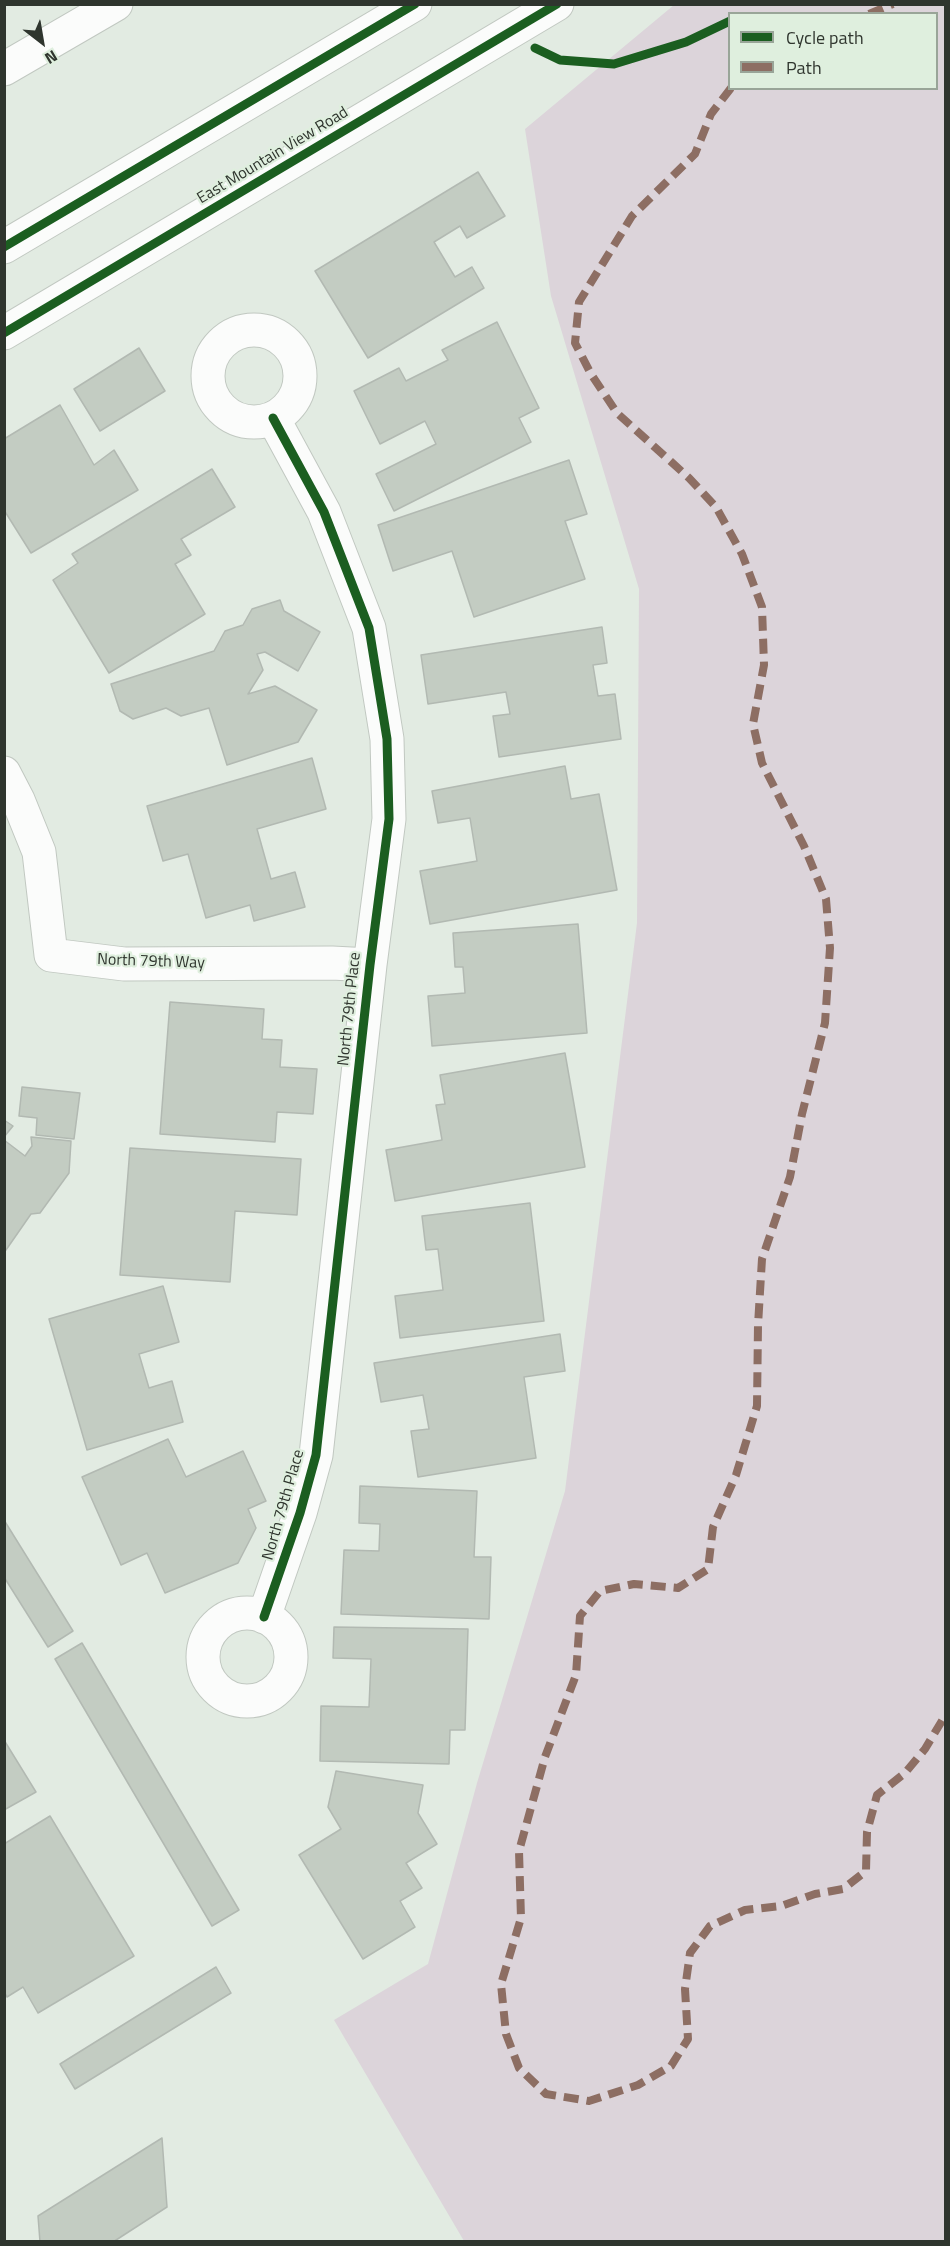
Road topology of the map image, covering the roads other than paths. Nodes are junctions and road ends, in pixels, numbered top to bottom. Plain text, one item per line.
1 (116, 4) edge
2 (415, 4) edge
3 (557, 4) edge
4 (4, 69) edge
5 (4, 247) edge
6 (4, 333) edge
7 (273, 418) dead end
8 (4, 773) edge
9 (370, 965) junction
10 (264, 1617) dead end

1 - 4 street
2 - 5 street
3 - 6 street, East Mountain View Road
7 - 9 street, North 79th Place
8 - 9 street, North 79th Way
9 - 10 street, North 79th Place

